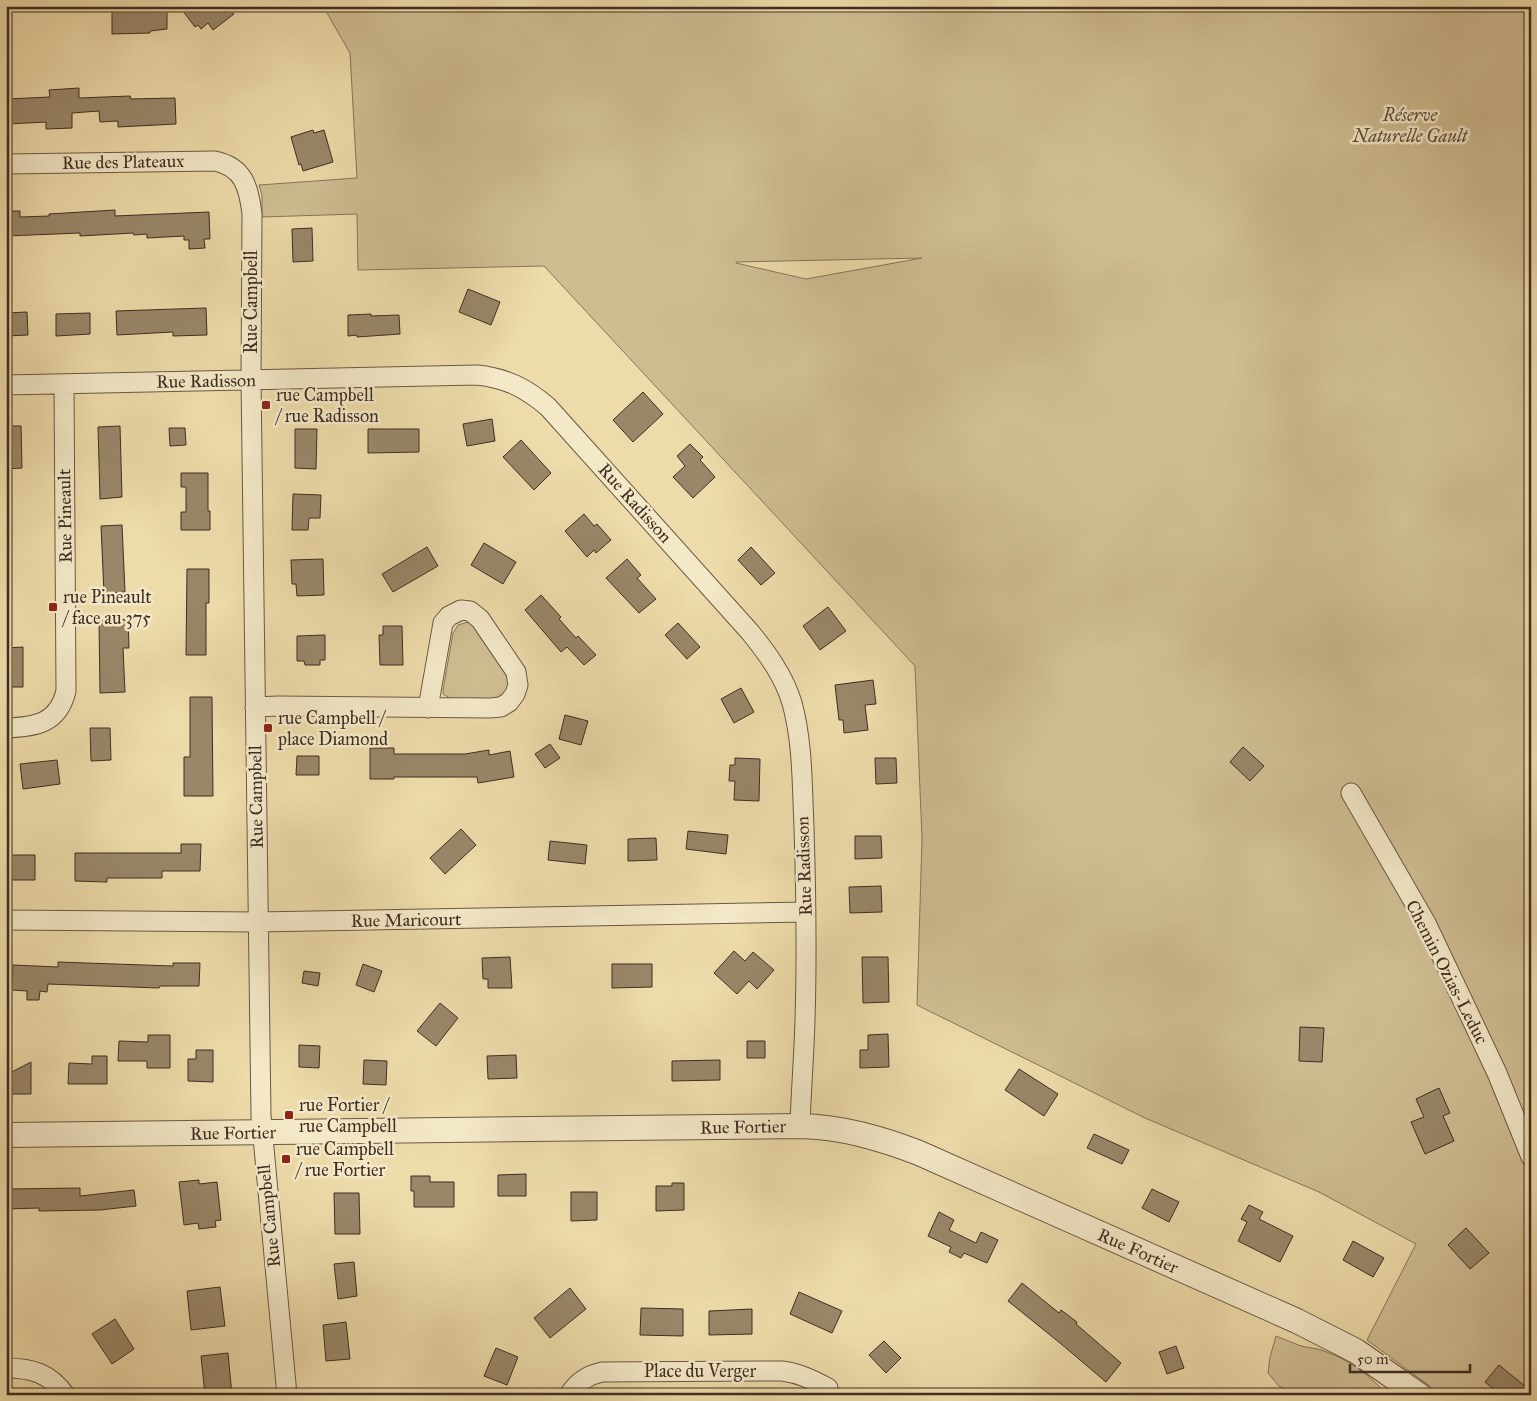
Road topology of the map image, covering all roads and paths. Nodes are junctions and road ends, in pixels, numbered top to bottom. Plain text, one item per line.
1 (6, 164) edge
2 (236, 171) joint
3 (251, 380) junction
4 (64, 384) junction
5 (6, 385) edge
6 (255, 707) junction
7 (428, 708) junction
8 (6, 728) edge
9 (1351, 793) dead end
10 (806, 912) junction
11 (6, 920) edge
12 (258, 922) junction
13 (800, 1126) junction
14 (262, 1133) junction
15 (6, 1135) edge
16 (1531, 1157) edge
17 (6, 1368) edge
18 (831, 1393) edge
19 (65, 1395) edge
20 (287, 1395) edge
21 (569, 1395) edge
22 (1419, 1395) edge

1 - 2 street, Rue des Plateaux
2 - 3 street, Rue Campbell
3 - 4 street, Rue Radisson
3 - 6 street, Rue Campbell
3 - 10 street, Rue Radisson
4 - 5 street, Rue Radisson
4 - 8 street, Rue Pineault
6 - 7 street
6 - 12 street, Rue Campbell
7 - 7 street
9 - 16 street, Chemin Ozias-Leduc
10 - 12 street, Rue Maricourt
10 - 13 street, Rue Radisson
11 - 12 street, Rue Maricourt
12 - 14 street, Rue Campbell
13 - 14 street, Rue Fortier
13 - 22 street, Rue Fortier
14 - 15 street, Rue Fortier
14 - 20 street, Rue Campbell
17 - 19 street
18 - 21 street, Place du Verger

